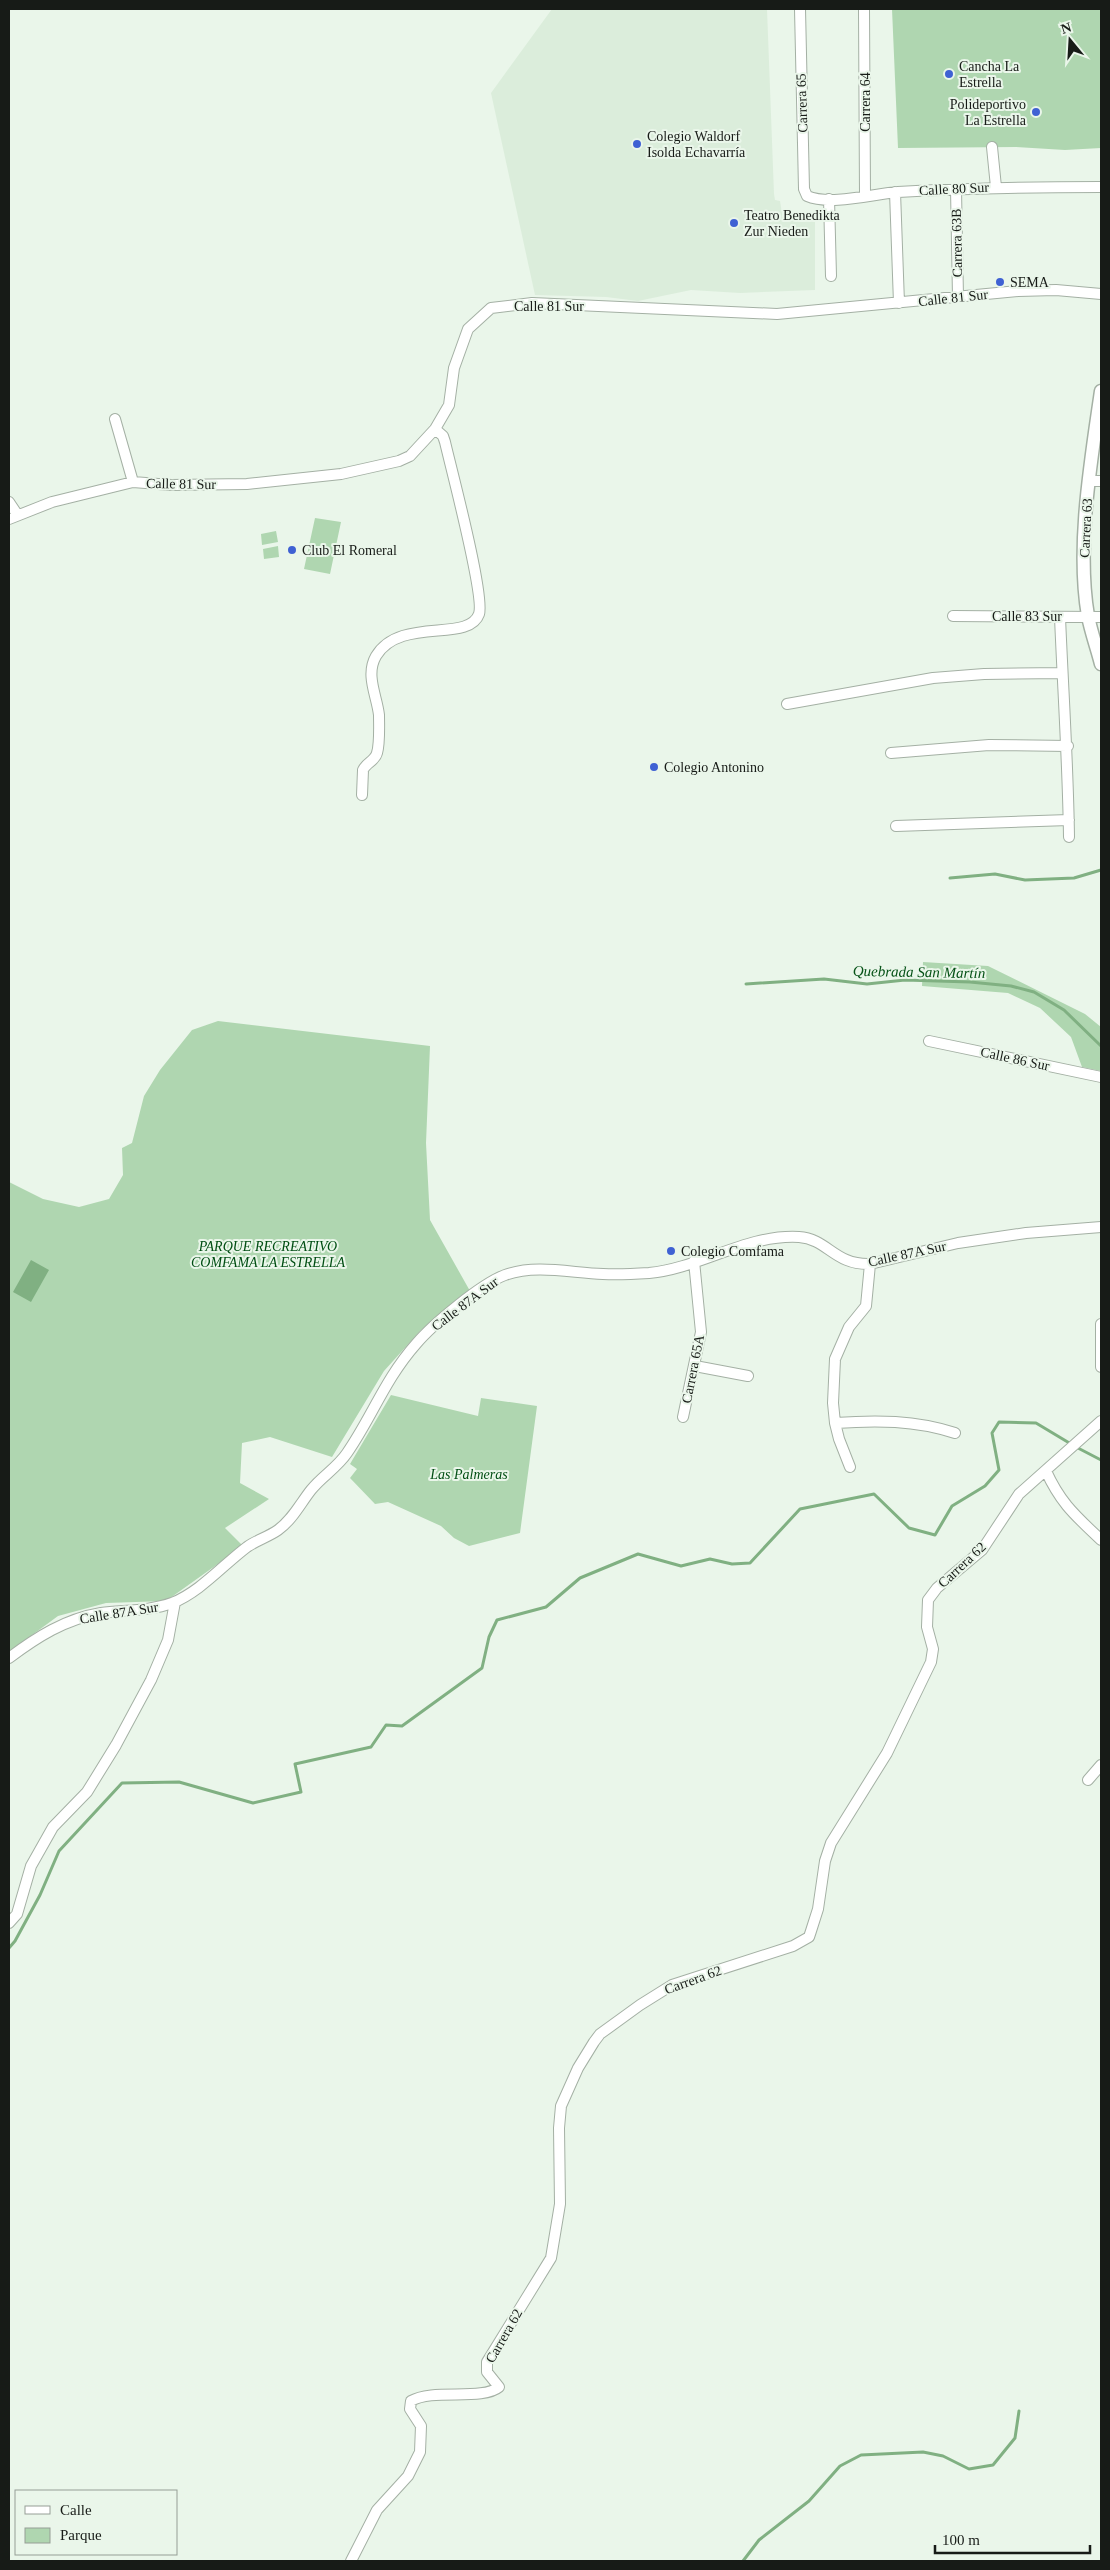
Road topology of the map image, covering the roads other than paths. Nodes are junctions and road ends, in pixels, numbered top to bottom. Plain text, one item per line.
1 (800, 9) edge
2 (864, 9) edge
3 (992, 147) dead end
4 (996, 187) junction
5 (1101, 187) edge
6 (956, 189) junction
7 (895, 192) junction
8 (807, 196) joint
9 (865, 196) junction
10 (829, 199) junction
11 (831, 276) dead end
12 (1101, 294) edge
13 (958, 297) junction
14 (899, 303) junction
15 (1101, 391) edge
16 (115, 419) dead end
17 (435, 429) junction
18 (1095, 481) edge
19 (133, 482) junction
20 (9, 502) edge
21 (13, 517) edge
22 (953, 616) dead end
23 (1060, 616) junction
24 (1095, 617) edge
25 (1101, 664) edge
26 (1062, 673) junction
27 (787, 704) dead end
28 (1068, 746) junction
29 (891, 753) dead end
30 (362, 795) dead end
31 (1069, 820) junction
32 (896, 826) dead end
33 (1069, 837) dead end
34 (929, 1040) dead end
35 (1101, 1077) edge
36 (1101, 1227) edge
37 (694, 1261) junction
38 (870, 1264) junction
39 (1101, 1324) edge
40 (695, 1366) junction
41 (1101, 1368) edge
42 (748, 1376) dead end
43 (683, 1418) dead end
44 (1101, 1421) edge
45 (835, 1423) junction
46 (955, 1433) dead end
47 (850, 1467) dead end
48 (1046, 1471) junction
49 (1101, 1540) edge
50 (175, 1602) junction
51 (9, 1658) edge
52 (1101, 1765) edge
53 (1088, 1780) dead end
54 (9, 1923) edge
55 (351, 2561) edge

1 - 8 street, Carrera 65
2 - 9 street, Carrera 64
3 - 4 street
4 - 5 street, Calle 80 Sur
4 - 6 street, Calle 80 Sur
6 - 7 street, Calle 80 Sur
6 - 13 street, Carrera 63B
7 - 9 street, Calle 80 Sur
7 - 14 street
8 - 10 street, Calle 80 Sur
9 - 10 street, Calle 80 Sur
10 - 11 street
12 - 13 street, Calle 81 Sur
13 - 14 street, Calle 81 Sur
14 - 17 street, Calle 81 Sur
15 - 18 street, Carrera 63
16 - 19 street
17 - 19 street, Calle 81 Sur
17 - 30 street
18 - 24 street, Carrera 63
19 - 21 street, Calle 81 Sur
20 - 21 street
22 - 23 street, Calle 83 Sur
23 - 24 street, Calle 83 Sur
23 - 26 street
24 - 25 street, Carrera 63
26 - 27 street
26 - 28 street
28 - 29 street
28 - 31 street
31 - 32 street
31 - 33 street
34 - 35 street, Calle 86 Sur
36 - 38 street, Calle 87A Sur
37 - 38 street, Calle 87A Sur
37 - 40 street, Carrera 65A
37 - 50 street, Calle 87A Sur
38 - 45 street
39 - 41 street
40 - 42 street
40 - 43 street, Carrera 65A
44 - 48 street, Carrera 62
45 - 46 street
45 - 47 street
48 - 49 street
48 - 55 street, Carrera 62
50 - 51 street, Calle 87A Sur
50 - 54 street
52 - 53 street

